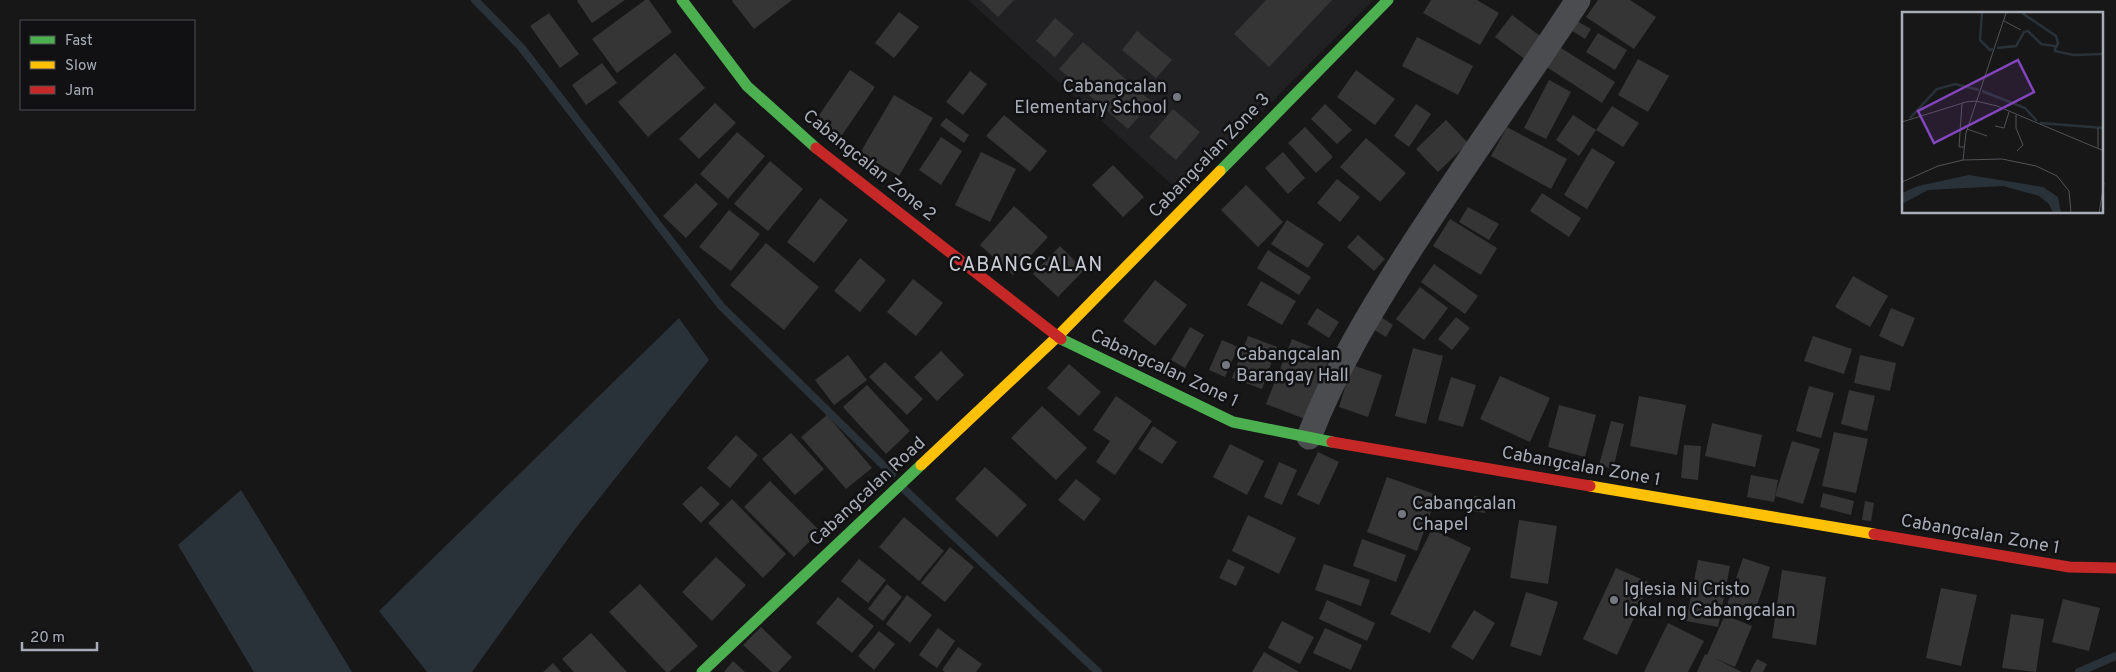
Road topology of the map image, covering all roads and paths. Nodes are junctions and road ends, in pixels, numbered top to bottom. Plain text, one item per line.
1 (682, 0) edge
2 (1388, 0) edge
3 (1578, 0) edge
4 (1057, 337) junction
5 (1309, 437) junction
6 (2116, 568) edge
7 (702, 672) edge

1 - 4 street, Cabangcalan Zone 2
2 - 4 street, Cabangcalan Zone 3
3 - 5 street
4 - 5 street, Cabangcalan Zone 1
4 - 7 street, Cabangcalan Road
5 - 6 street, Cabangcalan Zone 1

